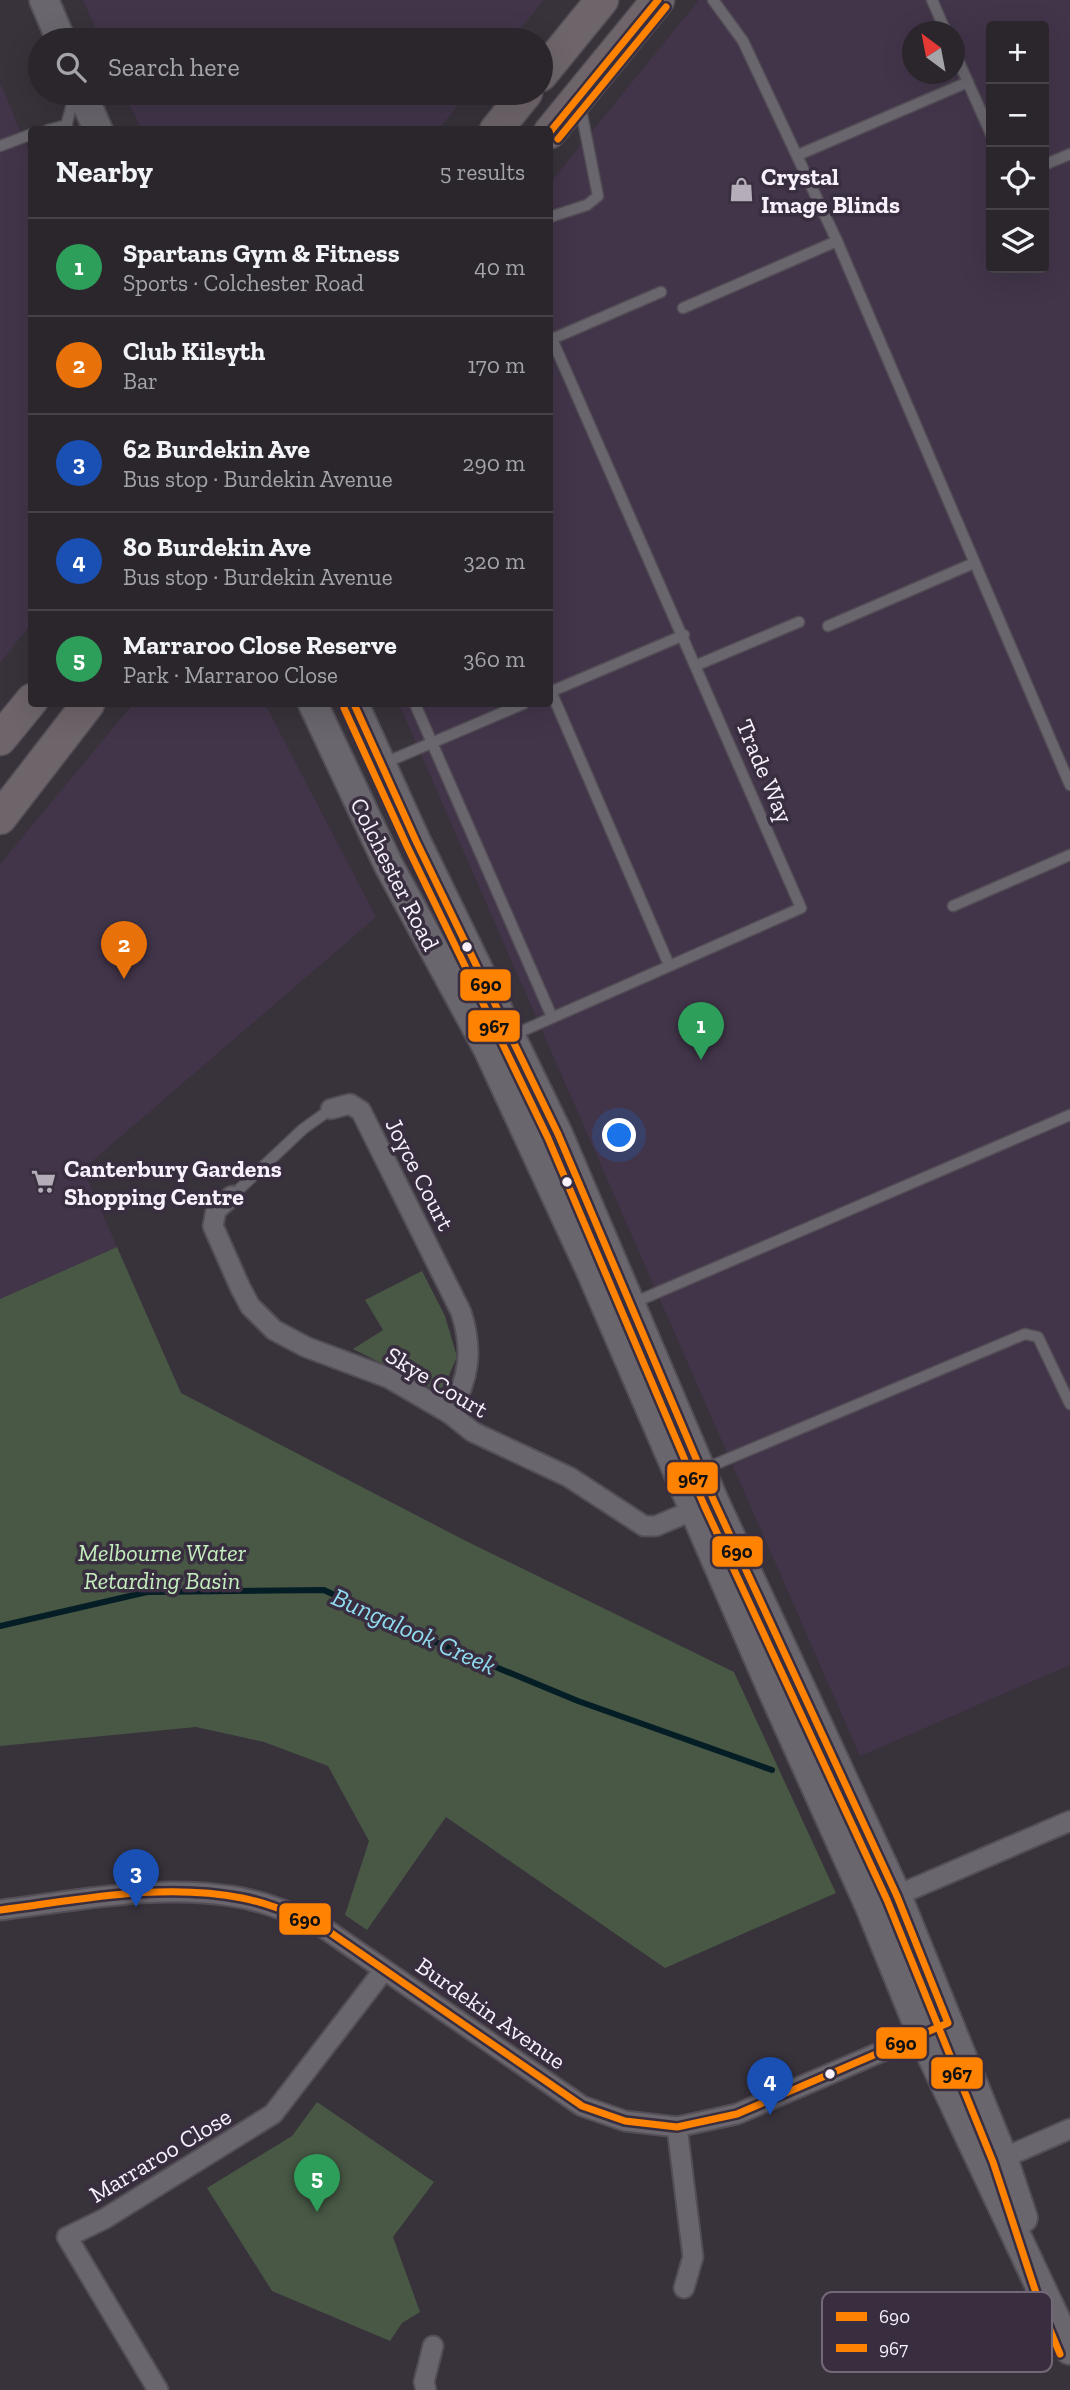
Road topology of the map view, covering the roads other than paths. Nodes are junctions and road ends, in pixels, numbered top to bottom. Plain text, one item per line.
1 (44, 0) edge
2 (601, 0) edge
3 (658, 0) edge
4 (713, 0) edge
5 (932, 0) edge
6 (941, 21) edge
7 (56, 28) edge
8 (553, 60) edge
9 (965, 75) edge
10 (968, 82) junction
11 (578, 97) junction
12 (79, 105) edge
13 (86, 105) edge
14 (516, 105) edge
15 (986, 123) edge
16 (75, 126) edge
17 (97, 126) edge
18 (499, 126) edge
19 (553, 128) edge
20 (28, 136) edge
21 (0, 146) edge
22 (1070, 153) edge
23 (798, 155) junction
24 (1049, 163) edge
25 (553, 215) edge
26 (837, 241) junction
27 (661, 292) dead end
28 (682, 308) dead end
29 (553, 339) edge
30 (553, 344) edge
31 (974, 563) junction
32 (799, 622) dead end
33 (828, 626) dead end
34 (684, 635) junction
35 (697, 665) junction
36 (553, 690) edge
37 (553, 698) edge
38 (28, 705) edge
39 (86, 707) edge
40 (314, 707) edge
41 (355, 707) edge
42 (416, 707) edge
43 (516, 707) edge
44 (0, 739) edge
45 (432, 743) junction
46 (382, 764) junction
47 (1070, 785) edge
48 (0, 818) edge
49 (1070, 856) edge
50 (953, 906) dead end
51 (669, 965) junction
52 (552, 1017) junction
53 (500, 1042) junction
54 (335, 1107) joint
55 (1070, 1115) edge
56 (232, 1196) joint
57 (619, 1309) junction
58 (1070, 1404) edge
59 (449, 1413) junction
60 (690, 1474) junction
61 (704, 1506) junction
62 (1070, 1821) edge
63 (897, 1896) junction
64 (870, 1908) junction
65 (0, 1910) edge
66 (384, 1970) junction
67 (948, 2023) junction
68 (922, 2035) junction
69 (677, 2127) junction
70 (1070, 2129) edge
71 (993, 2163) junction
72 (684, 2288) dead end
73 (1046, 2292) edge
74 (1052, 2307) edge
75 (433, 2346) dead end
76 (1070, 2350) edge
77 (158, 2390) edge
78 (426, 2390) edge

1 - 7 main road
2 - 8 main road
3 - 11 main road
4 - 23 lane
5 - 6 lane
9 - 10 lane
10 - 15 lane
10 - 23 lane
11 - 19 main road
11 - 25 lane
12 - 16 main road
13 - 17 main road
14 - 18 main road
20 - 21 lane
22 - 24 lane
23 - 26 lane
26 - 28 lane
26 - 31 lane
27 - 29 lane
30 - 34 lane, Trade Way
31 - 33 lane
31 - 47 lane
32 - 35 lane
34 - 35 lane, Trade Way
34 - 36 lane
35 - 51 lane, Trade Way
37 - 51 lane
38 - 44 main road
39 - 48 main road
40 - 53 main road, Colchester Road
41 - 46 main road, Colchester Road
42 - 45 lane
43 - 45 lane
45 - 46 lane
45 - 52 lane
46 - 53 main road, Colchester Road
49 - 50 lane
51 - 52 lane, Trade Way
52 - 53 lane, Trade Way
53 - 57 main road, Colchester Road
54 - 56 lane, Joyce Court
54 - 59 street, Joyce Court
55 - 57 lane
56 - 59 street, Skye Court
57 - 60 main road, Colchester Road
58 - 60 lane
59 - 61 street, Skye Court
60 - 61 main road, Colchester Road
61 - 63 main road, Colchester Road
61 - 64 main road, Colchester Road
62 - 63 street
63 - 64 street
63 - 67 main road, Colchester Road
64 - 68 main road, Colchester Road
65 - 66 street, Burdekin Avenue
66 - 69 street, Burdekin Avenue
66 - 77 street, Marraroo Close
67 - 68 street, Burdekin Avenue
67 - 71 main road, Colchester Road
68 - 69 street, Burdekin Avenue
68 - 71 main road, Colchester Road
69 - 72 street
70 - 71 street
71 - 73 main road, Colchester Road
74 - 76 main road, Colchester Road
75 - 78 street

